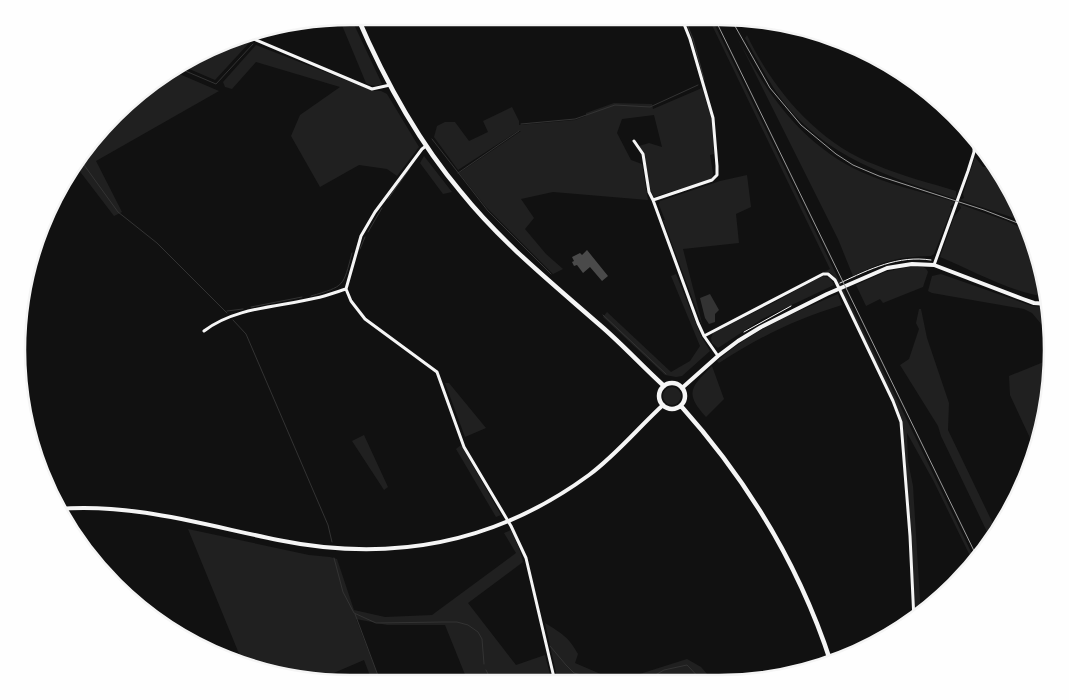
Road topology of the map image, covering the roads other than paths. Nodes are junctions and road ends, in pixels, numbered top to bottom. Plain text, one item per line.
1 (361, 25) edge
2 (684, 25) edge
3 (255, 39) edge
4 (390, 85) junction
5 (634, 141) dead end
6 (426, 146) junction
7 (974, 149) edge
8 (653, 200) junction
9 (934, 265) junction
10 (346, 289) junction
11 (1040, 302) edge
12 (204, 331) dead end
13 (704, 336) junction
14 (718, 356) junction
15 (664, 386) junction
16 (682, 388) junction
17 (663, 405) junction
18 (681, 406) junction
19 (67, 509) edge
20 (508, 521) junction
21 (914, 610) edge
22 (828, 656) edge
23 (553, 675) edge

1 - 4 main road
2 - 8 street
3 - 4 street
4 - 6 main road
5 - 8 street
6 - 10 street
6 - 15 main road
7 - 9 street
8 - 13 street
9 - 11 street
9 - 14 street
10 - 12 street
10 - 20 street
13 - 14 street
13 - 21 street
14 - 16 street
15 - 16 main road
15 - 17 main road
16 - 18 main road
17 - 18 main road
17 - 20 street
18 - 22 main road
19 - 20 street
20 - 23 street

